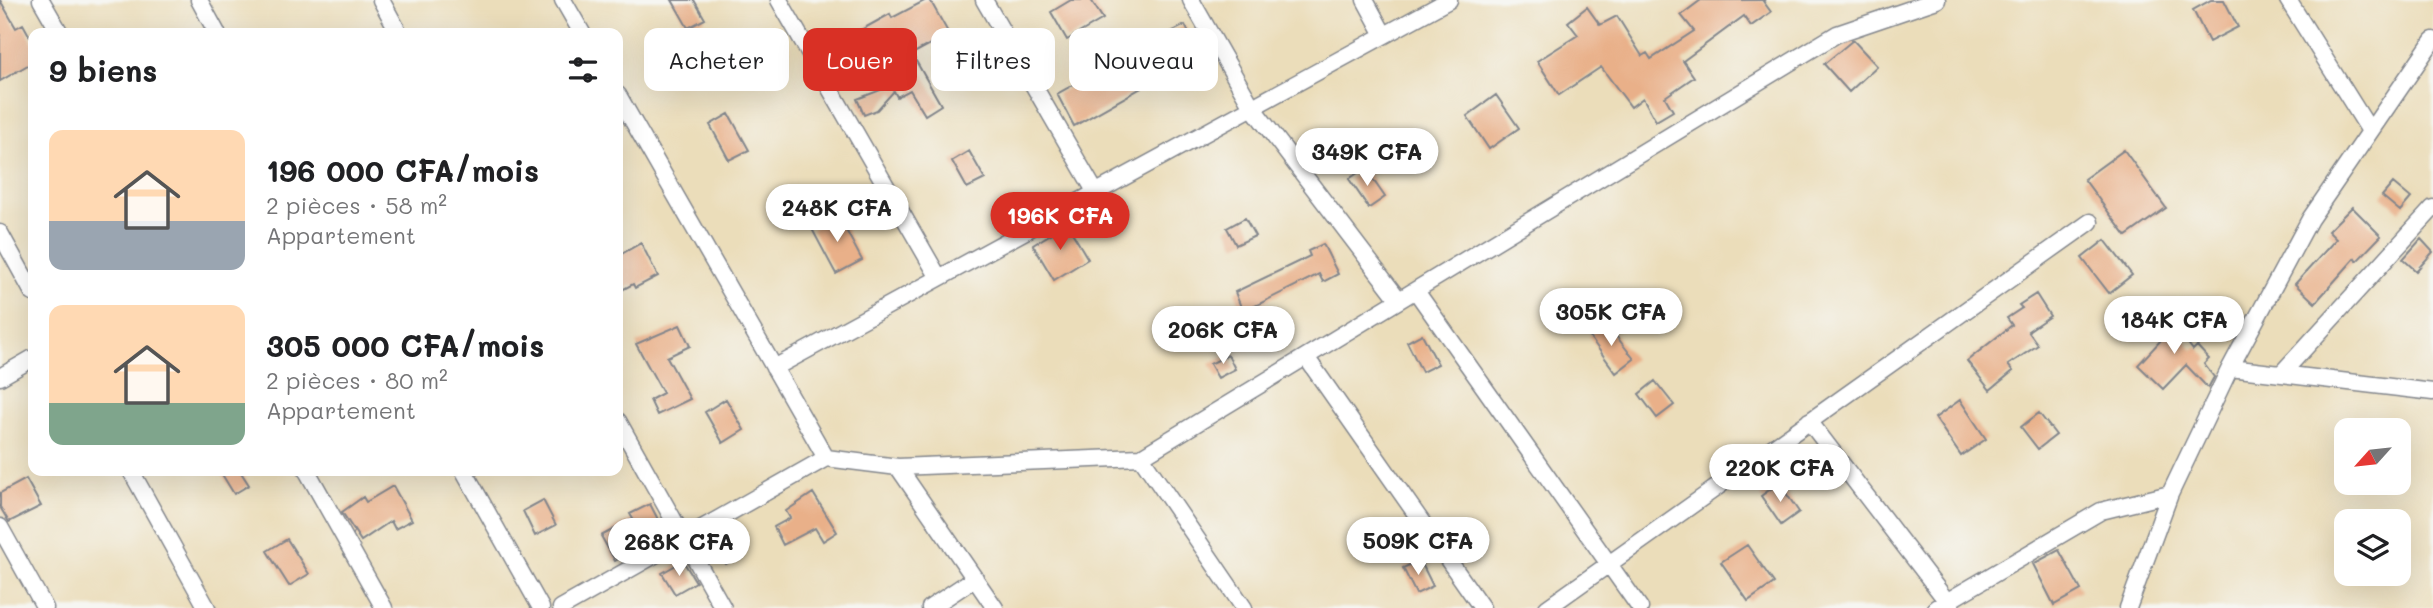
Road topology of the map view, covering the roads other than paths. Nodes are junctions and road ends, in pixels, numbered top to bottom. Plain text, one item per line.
1 (41, 0) edge
2 (199, 0) edge
3 (381, 0) edge
4 (779, 0) edge
5 (984, 0) edge
6 (1191, 0) edge
7 (1364, 0) edge
8 (1449, 0) edge
9 (1937, 0) edge
10 (2288, 0) edge
11 (566, 1) edge
12 (57, 28) edge
13 (214, 28) edge
14 (396, 28) edge
15 (580, 28) edge
16 (1384, 35) junction
17 (2433, 40) edge
18 (623, 104) edge
19 (1252, 107) junction
20 (2370, 131) junction
21 (1096, 193) junction
22 (2433, 208) edge
23 (2090, 222) dead end
24 (0, 233) edge
25 (939, 278) junction
26 (28, 284) edge
27 (1416, 290) junction
28 (1399, 300) junction
29 (1306, 357) junction
30 (28, 361) edge
31 (774, 368) junction
32 (2230, 368) junction
33 (2281, 374) junction
34 (0, 377) edge
35 (2433, 392) edge
36 (1809, 421) junction
37 (623, 430) edge
38 (1141, 457) junction
39 (826, 458) junction
40 (898, 467) junction
41 (134, 476) edge
42 (310, 476) edge
43 (467, 476) edge
44 (2170, 494) junction
45 (0, 527) edge
46 (684, 538) junction
47 (1609, 564) junction
48 (975, 578) junction
49 (1945, 606) edge
50 (45, 608) edge
51 (207, 608) edge
52 (384, 608) edge
53 (541, 608) edge
54 (561, 608) edge
55 (723, 608) edge
56 (930, 608) edge
57 (995, 608) edge
58 (1244, 608) edge
59 (1482, 608) edge
60 (1547, 608) edge
61 (1640, 608) edge
62 (2128, 608) edge

1 - 12 street
2 - 13 street
3 - 14 street
4 - 25 street
5 - 21 street
6 - 19 street
7 - 16 street
8 - 16 street
9 - 27 street
10 - 20 street
11 - 15 street
16 - 19 street
17 - 20 street
18 - 31 street
19 - 21 street
19 - 28 street
20 - 32 street
21 - 25 street
22 - 33 street
23 - 36 street
24 - 26 street
25 - 31 street
27 - 28 street
27 - 47 street
28 - 29 street
29 - 38 street
29 - 59 street
30 - 34 street
31 - 39 street
32 - 33 street
32 - 44 street
33 - 35 street
36 - 47 street
36 - 49 street
37 - 46 street
38 - 40 street
38 - 58 street
39 - 40 street
39 - 46 street
40 - 48 street
41 - 51 street
42 - 52 street
43 - 53 street
44 - 49 street
44 - 62 street
45 - 50 street
46 - 54 street
46 - 55 street
47 - 60 street
47 - 61 street
48 - 56 street
48 - 57 street

